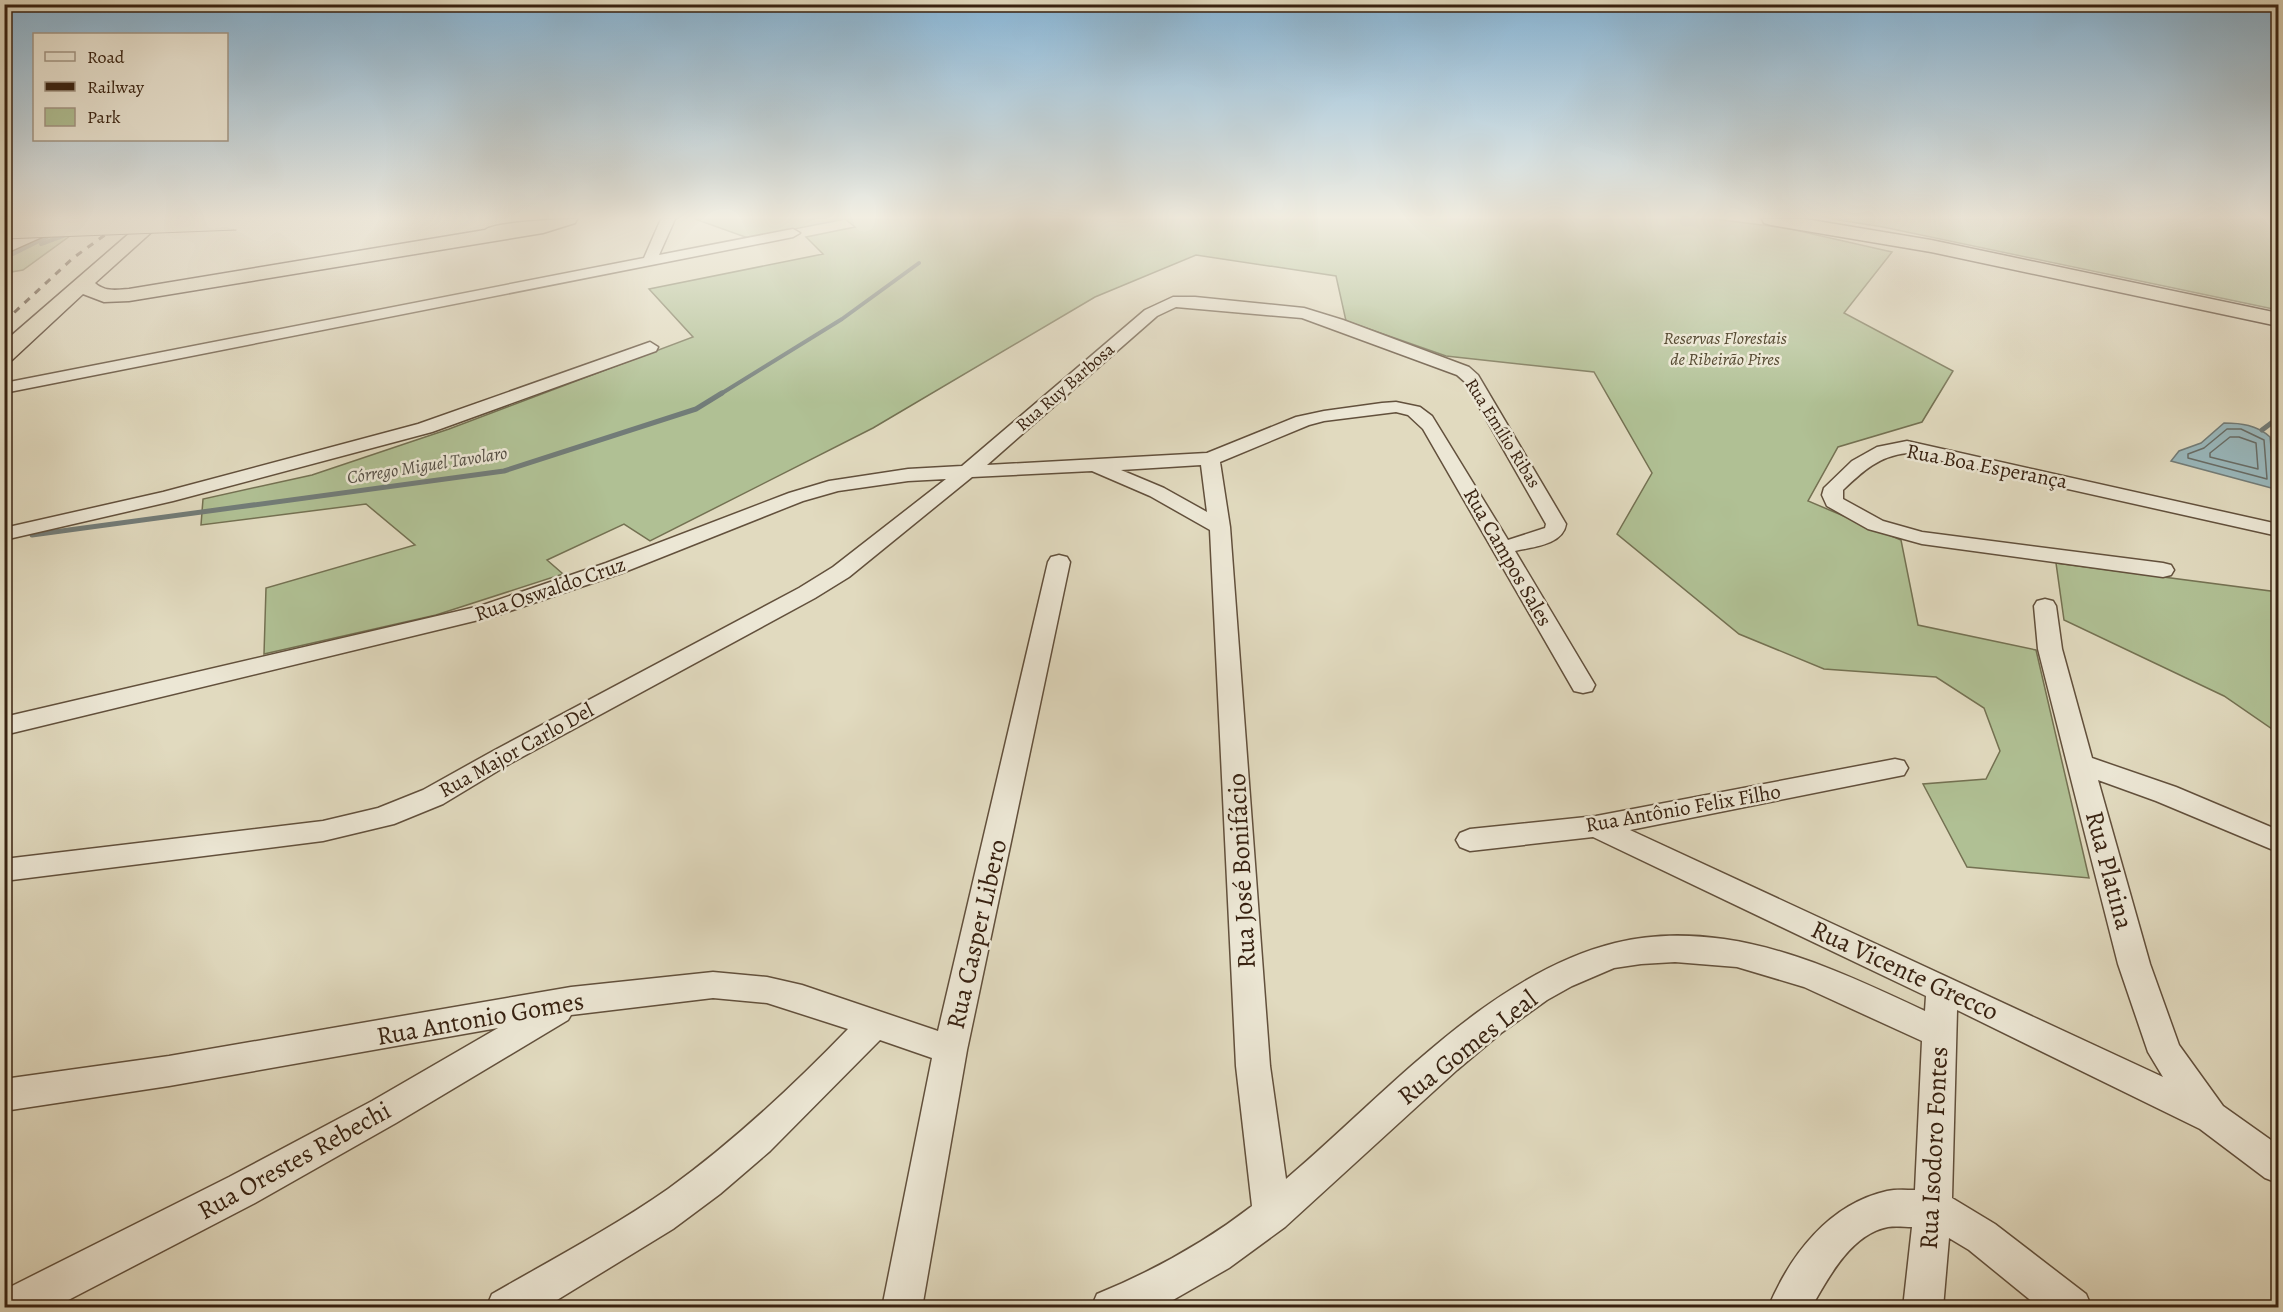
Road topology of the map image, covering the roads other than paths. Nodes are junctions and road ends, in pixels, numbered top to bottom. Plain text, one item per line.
1 (118, 280) edge
2 (124, 280) edge
3 (152, 280) edge
4 (221, 280) edge
5 (548, 280) edge
6 (2091, 280) edge
7 (84, 282) junction
8 (192, 285) junction
9 (101, 296) junction
10 (1164, 305) joint
11 (2278, 320) edge
12 (39, 325) junction
13 (650, 347) dead end
14 (4, 355) edge
15 (4, 388) edge
16 (1432, 429) joint
17 (1210, 459) junction
18 (1094, 465) junction
19 (967, 472) junction
20 (1220, 527) junction
21 (2278, 530) edge
22 (4, 534) edge
23 (1503, 548) junction
24 (1059, 562) dead end
25 (2163, 570) dead end
26 (2045, 606) dead end
27 (1583, 685) dead end
28 (4, 726) edge
29 (2081, 764) junction
30 (1895, 768) dead end
31 (1596, 826) junction
32 (1470, 840) dead end
33 (2278, 841) edge
34 (4, 870) edge
35 (1943, 988) junction
36 (571, 1001) junction
37 (875, 1023) junction
38 (1939, 1033) junction
39 (950, 1050) junction
40 (4, 1095) edge
41 (2212, 1118) junction
42 (2278, 1166) edge
43 (1933, 1208) junction
44 (1272, 1214) junction
45 (1130, 1304) edge
46 (11, 1308) edge
47 (506, 1308) edge
48 (902, 1308) edge
49 (1788, 1308) edge
50 (1923, 1308) edge
51 (2072, 1308) edge

1 - 7 highway
2 - 9 highway
3 - 8 highway
4 - 8 highway
5 - 15 street
6 - 11 highway
7 - 9 highway
7 - 12 highway
8 - 9 highway
9 - 12 highway
10 - 19 street, Rua Ruy Barbosa
10 - 23 street, Rua Emílio Ribas
12 - 14 highway
13 - 22 street
16 - 17 street, Rua Oswaldo Cruz
16 - 23 street, Rua Campos Sales
17 - 18 street, Rua Oswaldo Cruz
17 - 20 street, Rua José Bonifácio
18 - 19 street, Rua Oswaldo Cruz
18 - 20 street
19 - 28 street, Rua Oswaldo Cruz
19 - 34 street, Rua Major Carlo Del
20 - 44 street, Rua José Bonifácio
21 - 25 street, Rua Boa Esperança
23 - 27 street, Rua Campos Sales
24 - 39 street, Rua Casper Libero
26 - 29 street, Rua Platina
29 - 33 street
29 - 41 street, Rua Platina
30 - 31 street, Rua Antônio Felix Filho
31 - 32 street, Rua Antônio Felix Filho
31 - 35 street, Rua Vicente Grecco
35 - 38 street, Rua Isodoro Fontes
35 - 41 street, Rua Vicente Grecco
36 - 37 street, Rua Antonio Gomes
36 - 40 street, Rua Antonio Gomes
36 - 46 street, Rua Orestes Rebechi
37 - 39 street, Rua Antonio Gomes
37 - 47 street
38 - 43 street, Rua Isodoro Fontes
38 - 44 street, Rua Gomes Leal
39 - 48 street, Rua Casper Libero
41 - 42 street
43 - 49 street
43 - 50 street, Rua Isodoro Fontes
43 - 51 street
44 - 45 street, Rua Gomes Leal

